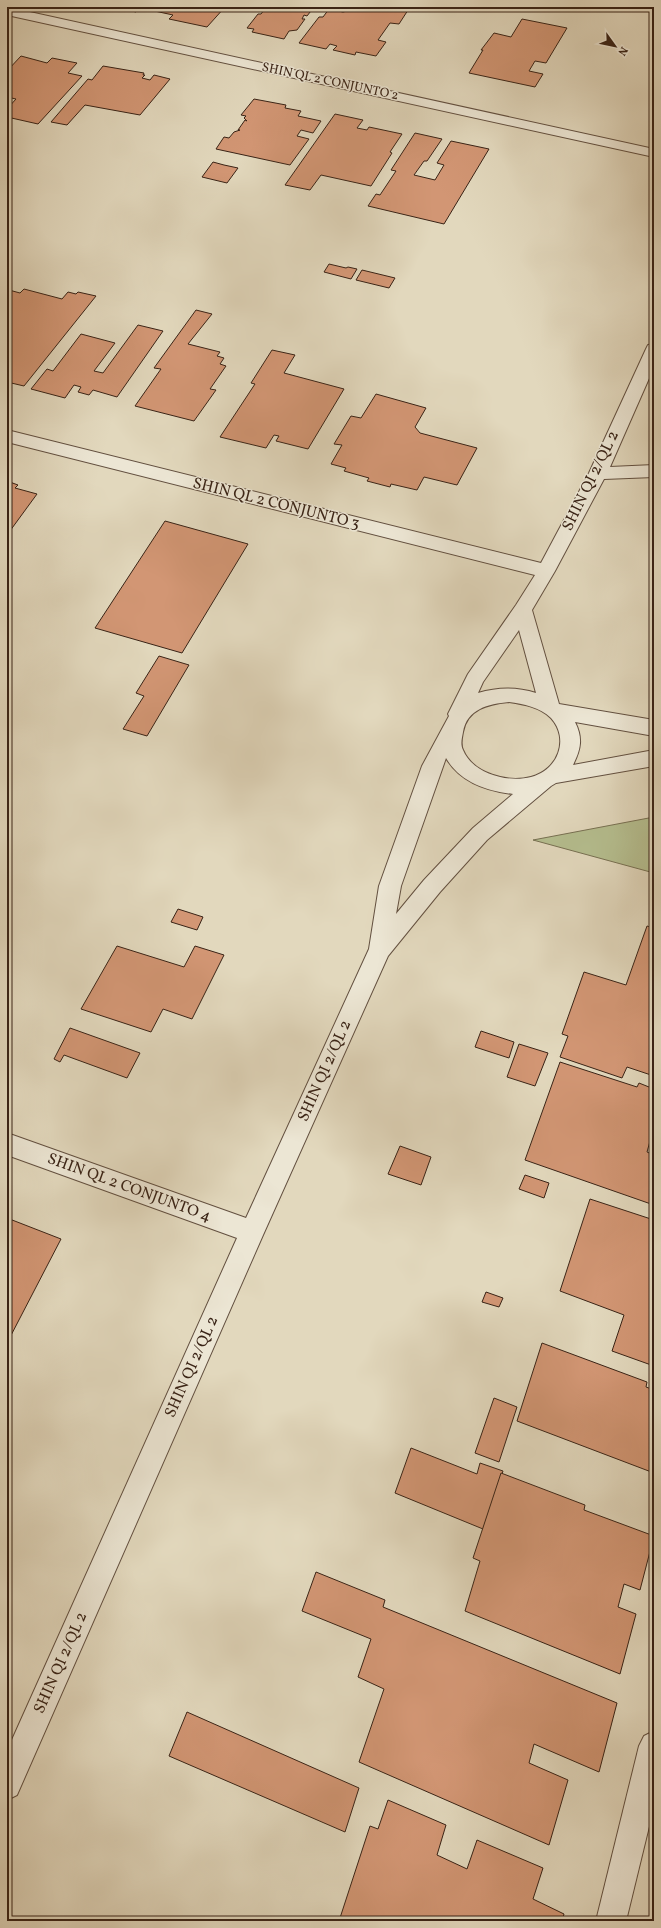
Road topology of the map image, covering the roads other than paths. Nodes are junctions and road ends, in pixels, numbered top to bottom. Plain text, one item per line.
1 (7, 11) edge
2 (654, 153) edge
3 (654, 349) edge
4 (7, 436) edge
5 (654, 471) edge
6 (598, 473) junction
7 (546, 572) junction
8 (523, 610) junction
9 (554, 710) junction
10 (454, 722) junction
11 (654, 728) edge
12 (654, 758) edge
13 (548, 778) junction
14 (380, 950) junction
15 (7, 1144) edge
16 (252, 1232) junction
17 (654, 1746) edge
18 (7, 1785) edge
19 (611, 1921) edge

1 - 2 street, SHIN QL 2 CONJUNTO 2
3 - 6 street, SHIN QI 2/QL 2
4 - 7 street, SHIN QL 2 CONJUNTO 3
5 - 6 street
6 - 7 street, SHIN QI 2/QL 2
7 - 8 street, SHIN QI 2/QL 2
8 - 9 street
8 - 10 street, SHIN QI 2/QL 2
9 - 10 street
9 - 11 street
9 - 13 street
10 - 13 street
10 - 14 street, SHIN QI 2/QL 2
12 - 13 street
13 - 14 street, SHIN QI 2/QL 2
14 - 16 street, SHIN QI 2/QL 2
15 - 16 street, SHIN QL 2 CONJUNTO 4
16 - 18 street, SHIN QI 2/QL 2
17 - 19 street

